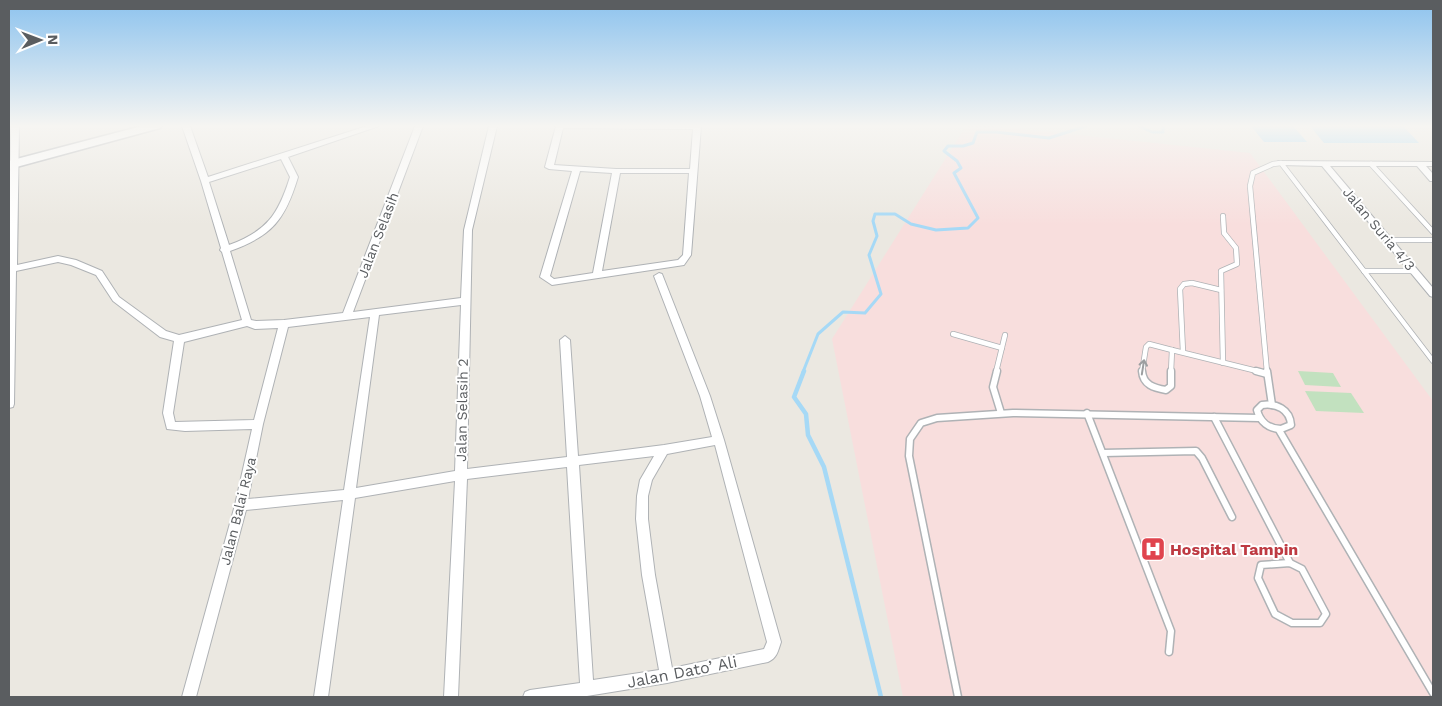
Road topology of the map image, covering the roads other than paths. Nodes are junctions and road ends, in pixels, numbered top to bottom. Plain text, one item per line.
1 (31, 159) edge
2 (197, 159) edge
3 (278, 159) edge
4 (285, 159) edge
5 (407, 159) edge
6 (485, 159) edge
7 (551, 159) edge
8 (693, 159) edge
9 (1281, 163) junction
10 (12, 164) edge
11 (1324, 164) junction
12 (1371, 164) junction
13 (1419, 164) junction
14 (1433, 164) edge
15 (577, 169) junction
16 (616, 171) junction
17 (692, 171) junction
18 (1433, 178) edge
19 (205, 181) junction
20 (1223, 216) dead end
21 (1433, 232) edge
22 (11, 233) edge
23 (1388, 240) junction
24 (1433, 240) edge
25 (224, 250) junction
26 (12, 269) junction
27 (1364, 271) junction
28 (1414, 271) junction
29 (597, 275) junction
30 (659, 276) dead end
31 (1221, 290) junction
32 (1433, 294) edge
33 (465, 301) junction
34 (10, 310) edge
35 (375, 312) junction
36 (347, 316) junction
37 (247, 322) junction
38 (284, 324) junction
39 (953, 334) dead end
40 (1005, 335) dead end
41 (179, 339) junction
42 (565, 340) dead end
43 (1002, 348) junction
44 (1172, 349) junction
45 (1183, 352) junction
46 (1433, 361) edge
47 (1223, 363) junction
48 (1267, 374) junction
49 (9, 404) edge
50 (1272, 405) junction
51 (1001, 413) junction
52 (1087, 413) junction
53 (1214, 417) junction
54 (1259, 418) junction
55 (258, 424) junction
56 (1279, 430) junction
57 (719, 440) junction
58 (664, 450) junction
59 (1103, 453) junction
60 (573, 463) junction
61 (461, 475) junction
62 (351, 494) junction
63 (241, 505) junction
64 (1232, 517) dead end
65 (1290, 563) junction
66 (1168, 652) dead end
67 (668, 676) junction
68 (587, 689) junction
69 (1433, 693) edge
70 (189, 697) edge
71 (321, 697) edge
72 (451, 697) edge
73 (530, 697) edge
74 (958, 697) edge

1 - 10 street
2 - 19 street
3 - 19 street
4 - 25 street
5 - 36 street, Jalan Selasih
6 - 33 street, Jalan Selasih 2
7 - 15 street
8 - 17 street
9 - 11 street
9 - 27 lane
9 - 48 lane
10 - 22 street
11 - 12 street
11 - 23 street, Jalan Suria 4/3
12 - 13 street
12 - 21 lane
13 - 14 street
13 - 18 street
15 - 16 street
15 - 29 street
16 - 17 street
16 - 29 street
17 - 29 street
19 - 25 street
20 - 31 lane
22 - 26 street
23 - 24 lane
23 - 28 street, Jalan Suria 4/3
25 - 37 street
26 - 34 street
26 - 41 street
27 - 28 lane
27 - 46 lane
28 - 32 street, Jalan Suria 4/3
30 - 57 street
31 - 45 lane
31 - 47 lane
33 - 35 street
33 - 61 street, Jalan Selasih 2
34 - 49 street
35 - 36 street
35 - 62 street
36 - 38 street
37 - 38 street
37 - 41 street
38 - 55 street, Jalan Balai Raya
39 - 43 lane
40 - 43 lane
41 - 55 street
42 - 60 street
43 - 51 lane
44 -> 44 lane
44 - 45 lane
45 - 47 lane
47 - 48 lane
48 - 50 lane
50 - 54 lane
50 - 56 lane
51 - 52 lane
51 - 74 lane
52 - 53 lane
52 - 59 lane
53 - 54 lane
53 - 65 lane
54 - 56 lane
55 - 63 street, Jalan Balai Raya
56 - 69 lane
57 - 58 street
57 - 67 street, Jalan Dato’ Ali
58 - 60 street
58 - 67 street
59 - 64 lane
59 - 66 lane
60 - 61 street
60 - 68 street
61 - 62 street
61 - 72 street, Jalan Selasih 2
62 - 63 street
62 - 71 street
63 - 70 street, Jalan Balai Raya
65 - 65 lane
67 - 68 street, Jalan Dato’ Ali
68 - 73 street, Jalan Dato’ Ali

